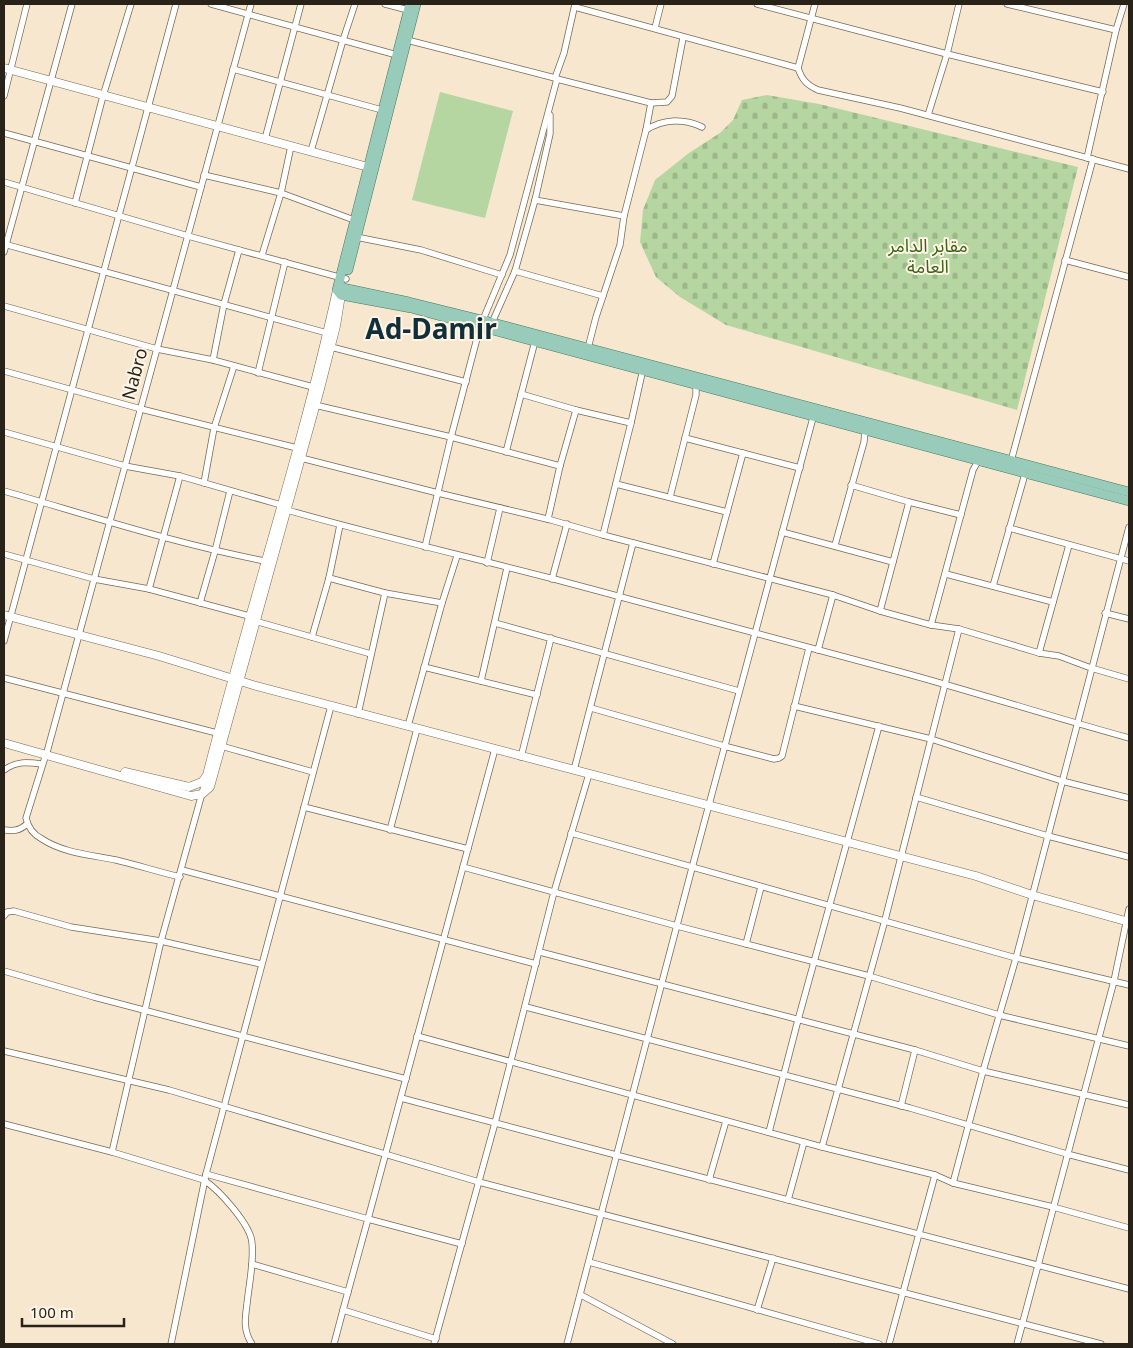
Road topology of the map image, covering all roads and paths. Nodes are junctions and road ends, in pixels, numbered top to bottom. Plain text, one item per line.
1 (27, 4) edge
2 (72, 4) edge
3 (131, 4) edge
4 (176, 4) edge
5 (211, 4) edge
6 (251, 4) edge
7 (302, 4) edge
8 (356, 4) edge
9 (385, 4) edge
10 (416, 4) edge
11 (661, 4) edge
12 (757, 4) edge
13 (815, 4) edge
14 (959, 4) edge
15 (1007, 4) edge
16 (1036, 4) edge
17 (1124, 4) edge
18 (575, 5) edge
19 (409, 7) edge
20 (1034, 10) junction
21 (248, 14) junction
22 (812, 18) junction
23 (295, 27) junction
24 (655, 28) junction
25 (1116, 30) junction
26 (683, 38) junction
27 (343, 40) junction
28 (407, 40) junction
29 (948, 54) junction
30 (397, 55) junction
31 (798, 68) junction
32 (7, 69) edge
33 (233, 69) junction
34 (556, 79) junction
35 (51, 81) junction
36 (282, 82) junction
37 (1103, 92) junction
38 (327, 94) junction
39 (4, 96) edge
40 (103, 96) junction
41 (651, 103) junction
42 (550, 106) junction
43 (148, 108) junction
44 (382, 110) junction
45 (928, 115) junction
46 (217, 125) junction
47 (702, 127) dead end
48 (646, 130) junction
49 (4, 133) edge
50 (265, 138) junction
51 (34, 142) junction
52 (291, 146) junction
53 (311, 152) junction
54 (88, 156) junction
55 (1090, 159) junction
56 (368, 167) junction
57 (131, 168) junction
58 (1129, 168) edge
59 (204, 175) junction
60 (4, 182) edge
61 (21, 187) junction
62 (201, 187) junction
63 (282, 194) junction
64 (535, 200) junction
65 (76, 203) junction
66 (118, 216) junction
67 (624, 216) junction
68 (354, 220) junction
69 (188, 236) junction
70 (356, 237) junction
71 (5, 244) edge
72 (239, 250) junction
73 (4, 252) edge
74 (262, 256) junction
75 (1065, 260) junction
76 (285, 262) junction
77 (104, 271) junction
78 (515, 271) junction
79 (502, 275) junction
80 (1129, 277) edge
81 (341, 285) junction
82 (172, 290) junction
83 (603, 296) junction
84 (224, 304) junction
85 (4, 306) edge
86 (271, 318) junction
87 (481, 324) junction
88 (491, 326) junction
89 (88, 330) junction
90 (327, 333) junction
91 (532, 341) junction
92 (331, 347) junction
93 (588, 348) junction
94 (157, 349) junction
95 (212, 360) junction
96 (234, 366) junction
97 (643, 367) junction
98 (4, 371) edge
99 (258, 373) junction
100 (466, 382) junction
101 (696, 385) junction
102 (313, 387) junction
103 (72, 390) junction
104 (521, 394) junction
105 (315, 405) junction
106 (141, 409) junction
107 (576, 410) junction
108 (814, 413) junction
109 (631, 423) junction
110 (214, 428) junction
111 (865, 430) junction
112 (4, 432) edge
113 (451, 438) junction
114 (685, 438) junction
115 (56, 446) junction
116 (297, 448) junction
117 (506, 452) junction
118 (743, 453) junction
119 (301, 458) junction
120 (983, 458) junction
121 (1011, 461) junction
122 (125, 466) junction
123 (560, 466) junction
124 (800, 468) junction
125 (1025, 474) junction
126 (180, 476) junction
127 (204, 482) junction
128 (616, 484) junction
129 (851, 485) junction
130 (230, 490) junction
131 (4, 491) edge
132 (1129, 492) edge
133 (438, 493) junction
134 (670, 496) junction
135 (41, 502) junction
136 (909, 502) junction
137 (1129, 502) edge
138 (284, 508) junction
139 (500, 508) junction
140 (727, 512) junction
141 (961, 515) junction
142 (548, 519) junction
143 (110, 521) junction
144 (567, 524) junction
145 (340, 525) junction
146 (1129, 527) edge
147 (1010, 528) junction
148 (782, 532) junction
149 (603, 535) junction
150 (162, 537) junction
151 (633, 543) junction
152 (835, 545) junction
153 (1069, 545) junction
154 (425, 547) junction
155 (215, 551) junction
156 (4, 554) edge
157 (457, 556) junction
158 (1120, 558) junction
159 (26, 560) junction
160 (265, 561) junction
161 (1129, 561) edge
162 (893, 562) junction
163 (487, 563) junction
164 (713, 564) junction
165 (507, 568) junction
166 (946, 574) junction
167 (329, 578) junction
168 (770, 578) junction
169 (94, 579) junction
170 (552, 579) junction
171 (993, 586) junction
172 (149, 590) junction
173 (385, 592) junction
174 (833, 595) junction
175 (619, 596) junction
176 (442, 602) junction
177 (1053, 602) junction
178 (200, 603) junction
179 (880, 611) junction
180 (1105, 613) junction
181 (7, 616) edge
182 (252, 619) junction
183 (1129, 619) edge
184 (494, 623) junction
185 (931, 625) junction
186 (959, 629) junction
187 (755, 633) junction
188 (79, 636) junction
189 (312, 637) junction
190 (551, 638) junction
191 (4, 641) edge
192 (809, 648) junction
193 (818, 650) junction
194 (605, 653) junction
195 (1039, 653) junction
196 (371, 654) junction
197 (424, 667) junction
198 (1091, 668) junction
199 (4, 678) edge
200 (1129, 679) edge
201 (235, 680) junction
202 (481, 681) junction
203 (945, 684) junction
204 (739, 691) junction
205 (64, 692) junction
206 (537, 695) junction
207 (331, 706) junction
208 (794, 706) junction
209 (591, 708) junction
210 (358, 714) junction
211 (1076, 724) junction
212 (408, 726) junction
213 (879, 726) junction
214 (417, 729) junction
215 (217, 734) junction
216 (1129, 738) edge
217 (931, 739) junction
218 (4, 741) edge
219 (221, 746) junction
220 (724, 746) junction
221 (495, 749) junction
222 (46, 753) junction
223 (521, 757) junction
224 (42, 764) junction
225 (4, 770) edge
226 (574, 770) junction
227 (313, 772) junction
228 (588, 774) junction
229 (207, 775) junction
230 (1062, 781) junction
231 (202, 794) junction
232 (916, 797) junction
233 (1129, 798) edge
234 (709, 805) junction
235 (304, 808) junction
236 (27, 824) junction
237 (4, 830) edge
238 (390, 830) junction
239 (571, 833) junction
240 (1048, 836) junction
241 (848, 842) junction
242 (468, 849) junction
243 (901, 856) junction
244 (1129, 857) edge
245 (463, 867) junction
246 (692, 868) junction
247 (182, 870) junction
248 (180, 877) junction
249 (761, 887) junction
250 (554, 892) junction
251 (1032, 896) junction
252 (279, 897) junction
253 (830, 906) junction
254 (1129, 909) edge
255 (5, 913) edge
256 (885, 920) junction
257 (1128, 922) edge
258 (677, 926) junction
259 (443, 940) junction
260 (162, 942) junction
261 (746, 944) junction
262 (540, 952) junction
263 (1016, 958) junction
264 (815, 963) junction
265 (261, 964) junction
266 (536, 964) junction
267 (4, 971) edge
268 (869, 976) junction
269 (1114, 981) junction
270 (662, 984) junction
271 (1129, 985) edge
272 (526, 1006) junction
273 (145, 1011) junction
274 (999, 1015) junction
275 (798, 1020) junction
276 (853, 1033) junction
277 (242, 1036) junction
278 (417, 1036) junction
279 (1098, 1038) junction
280 (646, 1039) junction
281 (1129, 1046) edge
282 (915, 1050) junction
283 (4, 1051) edge
284 (511, 1062) junction
285 (983, 1071) junction
286 (784, 1074) junction
287 (406, 1079) junction
288 (128, 1081) junction
289 (838, 1090) junction
290 (1084, 1094) junction
291 (631, 1096) junction
292 (401, 1098) junction
293 (901, 1106) junction
294 (1129, 1106) edge
295 (223, 1107) junction
296 (726, 1121) junction
297 (495, 1123) junction
298 (4, 1124) edge
299 (969, 1126) junction
300 (769, 1132) junction
301 (804, 1142) junction
302 (822, 1147) junction
303 (112, 1152) junction
304 (1067, 1154) junction
305 (384, 1155) junction
306 (616, 1155) junction
307 (1129, 1170) edge
308 (935, 1175) junction
309 (205, 1177) junction
310 (709, 1180) junction
311 (479, 1182) junction
312 (954, 1183) junction
313 (788, 1200) junction
314 (1053, 1207) junction
315 (600, 1214) junction
316 (368, 1219) junction
317 (1129, 1228) edge
318 (919, 1234) junction
319 (462, 1244) junction
320 (773, 1258) junction
321 (588, 1262) junction
322 (252, 1264) junction
323 (1038, 1265) junction
324 (1129, 1289) edge
325 (348, 1292) junction
326 (903, 1292) junction
327 (580, 1295) junction
328 (343, 1310) junction
329 (757, 1310) junction
330 (1022, 1324) junction
331 (435, 1342) edge
332 (1079, 1342) edge
333 (171, 1344) edge
334 (252, 1344) edge
335 (334, 1344) edge
336 (567, 1344) edge
337 (673, 1344) edge
338 (879, 1344) edge
339 (889, 1344) edge
340 (1017, 1344) edge
341 (1101, 1344) edge

1 - 32 street
2 - 35 street
3 - 40 street
4 - 43 street
5 - 21 street
6 - 21 street, Nabro
7 - 23 street
8 - 27 street
9 - 19 street
10 - 28 main road
11 - 24 street
12 - 22 street
13 - 22 street
14 - 29 street
15 - 20 street
16 - 20 street
17 - 25 street
18 - 24 street
18 - 34 street
19 - 30 main road
20 - 25 street
21 - 23 street
21 - 33 street, Nabro
22 - 29 street
22 - 31 street
23 - 27 street
23 - 36 street
24 - 26 street
25 - 37 street
26 - 31 street
26 - 41 street
27 - 30 street
27 - 38 street
28 - 34 street
28 - 70 main road
29 - 37 street
29 - 45 street
30 - 44 main road
31 - 45 street
32 - 35 street
32 - 39 street
33 - 36 street
33 - 46 street, Nabro
34 - 41 street
34 - 42 street
35 - 40 street
35 - 51 street
36 - 38 street
36 - 50 street
37 - 55 street
38 - 44 street
38 - 53 street
40 - 43 street
40 - 54 street
41 - 48 street
42 - 64 street
42 - 79 street
43 - 46 street
43 - 57 street
44 - 56 main road
45 - 55 street
46 - 50 street
46 - 59 street, Nabro
47 - 48 street
48 - 67 street
49 - 51 street
50 - 52 street
51 - 54 street
51 - 61 street
52 - 53 street
52 - 63 street
53 - 56 street
54 - 57 street
54 - 65 street
55 - 58 street
55 - 75 street
56 - 68 main road
57 - 62 street
57 - 66 street
59 - 62 street, Nabro
59 - 63 street
60 - 61 street
61 - 65 street
61 - 71 street
62 - 69 street, Nabro
63 - 68 street
63 - 74 street
64 - 67 street
64 - 78 street
65 - 66 street
66 - 69 street
66 - 77 street
67 - 83 street
68 - 81 main road
69 - 72 street
69 - 82 street, Nabro
70 - 79 street
70 - 81 main road
71 - 73 street
71 - 77 street
72 - 74 street
72 - 84 street
74 - 76 street
75 - 80 street
75 - 121 street
76 - 81 street
76 - 86 street
77 - 82 street
77 - 89 street
78 - 83 street
78 - 88 street
79 - 87 street
81 - 87 main road
81 - 90 street
81 - 92 street
82 - 84 street
82 - 94 street, Nabro
83 - 93 street
84 - 86 street
84 - 95 street
85 - 89 street
86 - 90 street
86 - 99 street
87 - 88 main road
87 - 100 street
88 - 91 main road
88 - 93 main road
89 - 94 street
89 - 103 street
90 - 102 street
91 - 97 main road
91 - 104 street
92 - 100 street
92 - 105 street
93 - 97 main road
94 - 95 street
94 - 106 street, Nabro
95 - 96 street
96 - 99 street
96 - 110 street
97 - 101 main road
97 - 108 main road
97 - 109 street
98 - 103 street
99 - 102 street
100 - 113 street
101 - 108 main road
101 - 114 street
102 - 116 street
103 - 106 street
103 - 115 street
104 - 107 street
104 - 117 street
105 - 113 street
105 - 119 street
106 - 110 street
106 - 122 street, Nabro
107 - 109 street
107 - 123 street
108 - 111 main road
108 - 120 main road
108 - 124 street
109 - 128 street
110 - 116 street
110 - 127 street
111 - 120 main road
111 - 129 street
112 - 115 street
113 - 117 street
113 - 133 street
114 - 118 street
114 - 134 street
115 - 122 street
115 - 135 street
116 - 138 street
117 - 123 street
118 - 124 street
118 - 140 street
119 - 133 street
119 - 138 street
120 - 121 main road
120 - 125 main road
120 - 141 street
121 - 132 main road
122 - 126 street
122 - 143 street, Nabro
123 - 142 street
124 - 148 street
125 - 137 main road
125 - 147 street
126 - 127 street
126 - 150 street
127 - 130 street
128 - 134 street
128 - 149 street
129 - 136 street
129 - 152 street
130 - 138 street
130 - 155 street
131 - 135 street
133 - 139 street
133 - 154 street
134 - 140 street
135 - 143 street
135 - 159 street
136 - 141 street
136 - 162 street
138 - 145 street
138 - 160 street
138 - 182 street
139 - 142 street
139 - 163 street
140 - 164 street
141 - 166 street
142 - 144 street
143 - 150 street
143 - 169 street, Nabro
144 - 149 street
144 - 170 street
145 - 154 street
145 - 167 street
146 - 158 street
147 - 153 street
147 - 171 street
148 - 152 street
148 - 168 street
149 - 151 street
150 - 155 street
150 - 172 street
151 - 164 street
151 - 175 street
152 - 162 street
153 - 158 street
153 - 177 street
154 - 157 street
155 - 160 street
155 - 178 street
156 - 159 street
157 - 163 street
157 - 176 street
158 - 161 street
158 - 180 street
159 - 169 street
159 - 181 street
160 - 182 street
162 - 179 street
163 - 165 street
164 - 168 street
165 - 170 street
165 - 184 street
166 - 171 street
166 - 185 street
167 - 173 street
167 - 189 street
168 - 174 street
168 - 187 street
169 - 172 street
169 - 188 street, Nabro
170 - 175 street
171 - 177 street
172 - 178 street
173 - 176 street
173 - 196 street
174 - 179 street
174 - 193 street
175 - 187 street
175 - 194 street
176 - 197 street
177 - 195 street
178 - 182 street
179 - 185 street
180 - 183 street
180 - 198 street
181 - 188 street
181 - 191 street
182 - 189 street
182 - 201 street
184 - 190 street
184 - 202 street
185 - 186 street
186 - 195 street
186 - 203 street
187 - 192 street
187 - 204 street
188 - 201 street
188 - 205 street, Nabro
189 - 196 street
190 - 194 street
190 - 206 street
192 - 193 street
192 - 208 street
193 - 203 street
194 - 204 street
194 - 209 street
195 - 198 street
196 - 210 street
197 - 202 street
197 - 212 street
198 - 200 street
198 - 211 street
199 - 205 street
201 - 207 street
201 - 215 street
201 - 219 street
202 - 206 street
203 - 211 street
203 - 217 street
204 - 220 street
205 - 215 street
205 - 222 street, Nabro
206 - 223 street
207 - 210 street
207 - 227 street
208 - 213 street
208 - 220 street
209 - 220 street
209 - 226 street
210 - 212 street
211 - 216 street
211 - 230 street
212 - 214 street
213 - 217 street
213 - 241 street
214 - 221 street
214 - 238 street
215 - 229 street
217 - 230 street
217 - 232 street
218 - 222 street
219 - 227 street
219 - 231 street
220 - 234 street
221 - 223 street
221 - 242 street
222 - 224 street, Nabro
222 - 229 street
222 - 231 street
223 - 226 street
224 - 225 street
224 - 236 street, Nabro
226 - 228 street
227 - 235 street
228 - 234 street
228 - 239 street
229 - 231 street
230 - 233 street
230 - 240 street
231 - 247 street
232 - 240 street
232 - 243 street
234 - 241 street
234 - 246 street
235 - 238 street
235 - 252 street
236 - 237 street
236 - 248 street
238 - 242 street
239 - 246 street
239 - 250 street
240 - 244 street
240 - 251 street
241 - 243 street
241 - 253 street
242 - 245 street
243 - 251 street
243 - 256 street
245 - 250 street
245 - 259 street
246 - 249 street
246 - 258 street
247 - 248 street
247 - 252 street
248 - 260 street
249 - 253 street
249 - 261 street
250 - 258 street
250 - 262 street
251 - 257 street
251 - 263 street
252 - 259 street
252 - 265 street
253 - 256 street
253 - 264 street
254 - 257 street
255 - 260 street
256 - 263 street
256 - 268 street
257 - 269 street
258 - 261 street
258 - 270 street
259 - 266 street
259 - 278 street
260 - 265 street
260 - 273 street
261 - 264 street
262 - 266 street
262 - 270 street
263 - 269 street
263 - 274 street
264 - 268 street
264 - 275 street
265 - 277 street
266 - 272 street
267 - 273 street
268 - 274 street
268 - 276 street
269 - 271 street
269 - 279 street
270 - 275 street
270 - 280 street
272 - 280 street
272 - 284 street
273 - 277 street
273 - 288 street
274 - 279 street
274 - 285 street
275 - 276 street
275 - 286 street
276 - 282 street
276 - 289 street
277 - 287 street
277 - 295 street
278 - 284 street
278 - 287 street
279 - 281 street
279 - 290 street
280 - 286 street
280 - 291 street
282 - 285 street
282 - 293 street
283 - 288 street
284 - 291 street
284 - 297 street
285 - 290 street
285 - 299 street
286 - 289 street
286 - 300 street
287 - 292 street
288 - 295 street
288 - 303 street
289 - 293 street
289 - 302 street
290 - 294 street
290 - 304 street
291 - 296 street
291 - 306 street
292 - 297 street
292 - 305 street
293 - 299 street
295 - 305 street
295 - 309 street
296 - 300 street
296 - 310 street
297 - 306 street
297 - 311 street
298 - 303 street
299 - 304 street
299 - 312 street
300 - 301 street
301 - 302 street
301 - 313 street
302 - 308 street
303 - 309 street
304 - 307 street
304 - 314 street
305 - 311 street
305 - 316 street
306 - 310 street
306 - 315 street
308 - 312 street
308 - 318 street
309 - 316 street
309 - 322 street
309 - 333 street
310 - 313 street
311 - 315 street
311 - 319 street
312 - 314 street
313 - 318 street
314 - 317 street
314 - 323 street
315 - 320 street
315 - 321 street
316 - 319 street
316 - 325 street
318 - 323 street
318 - 326 street
319 - 331 street
320 - 326 street
320 - 329 street
321 - 327 street
321 - 329 street
322 - 325 street
322 - 334 street
323 - 324 street
323 - 330 street
325 - 328 street
326 - 330 street
326 - 339 street
327 - 336 street
327 - 337 street
328 - 331 street
328 - 335 street
329 - 338 street
330 - 332 street
330 - 340 street
332 - 341 street

